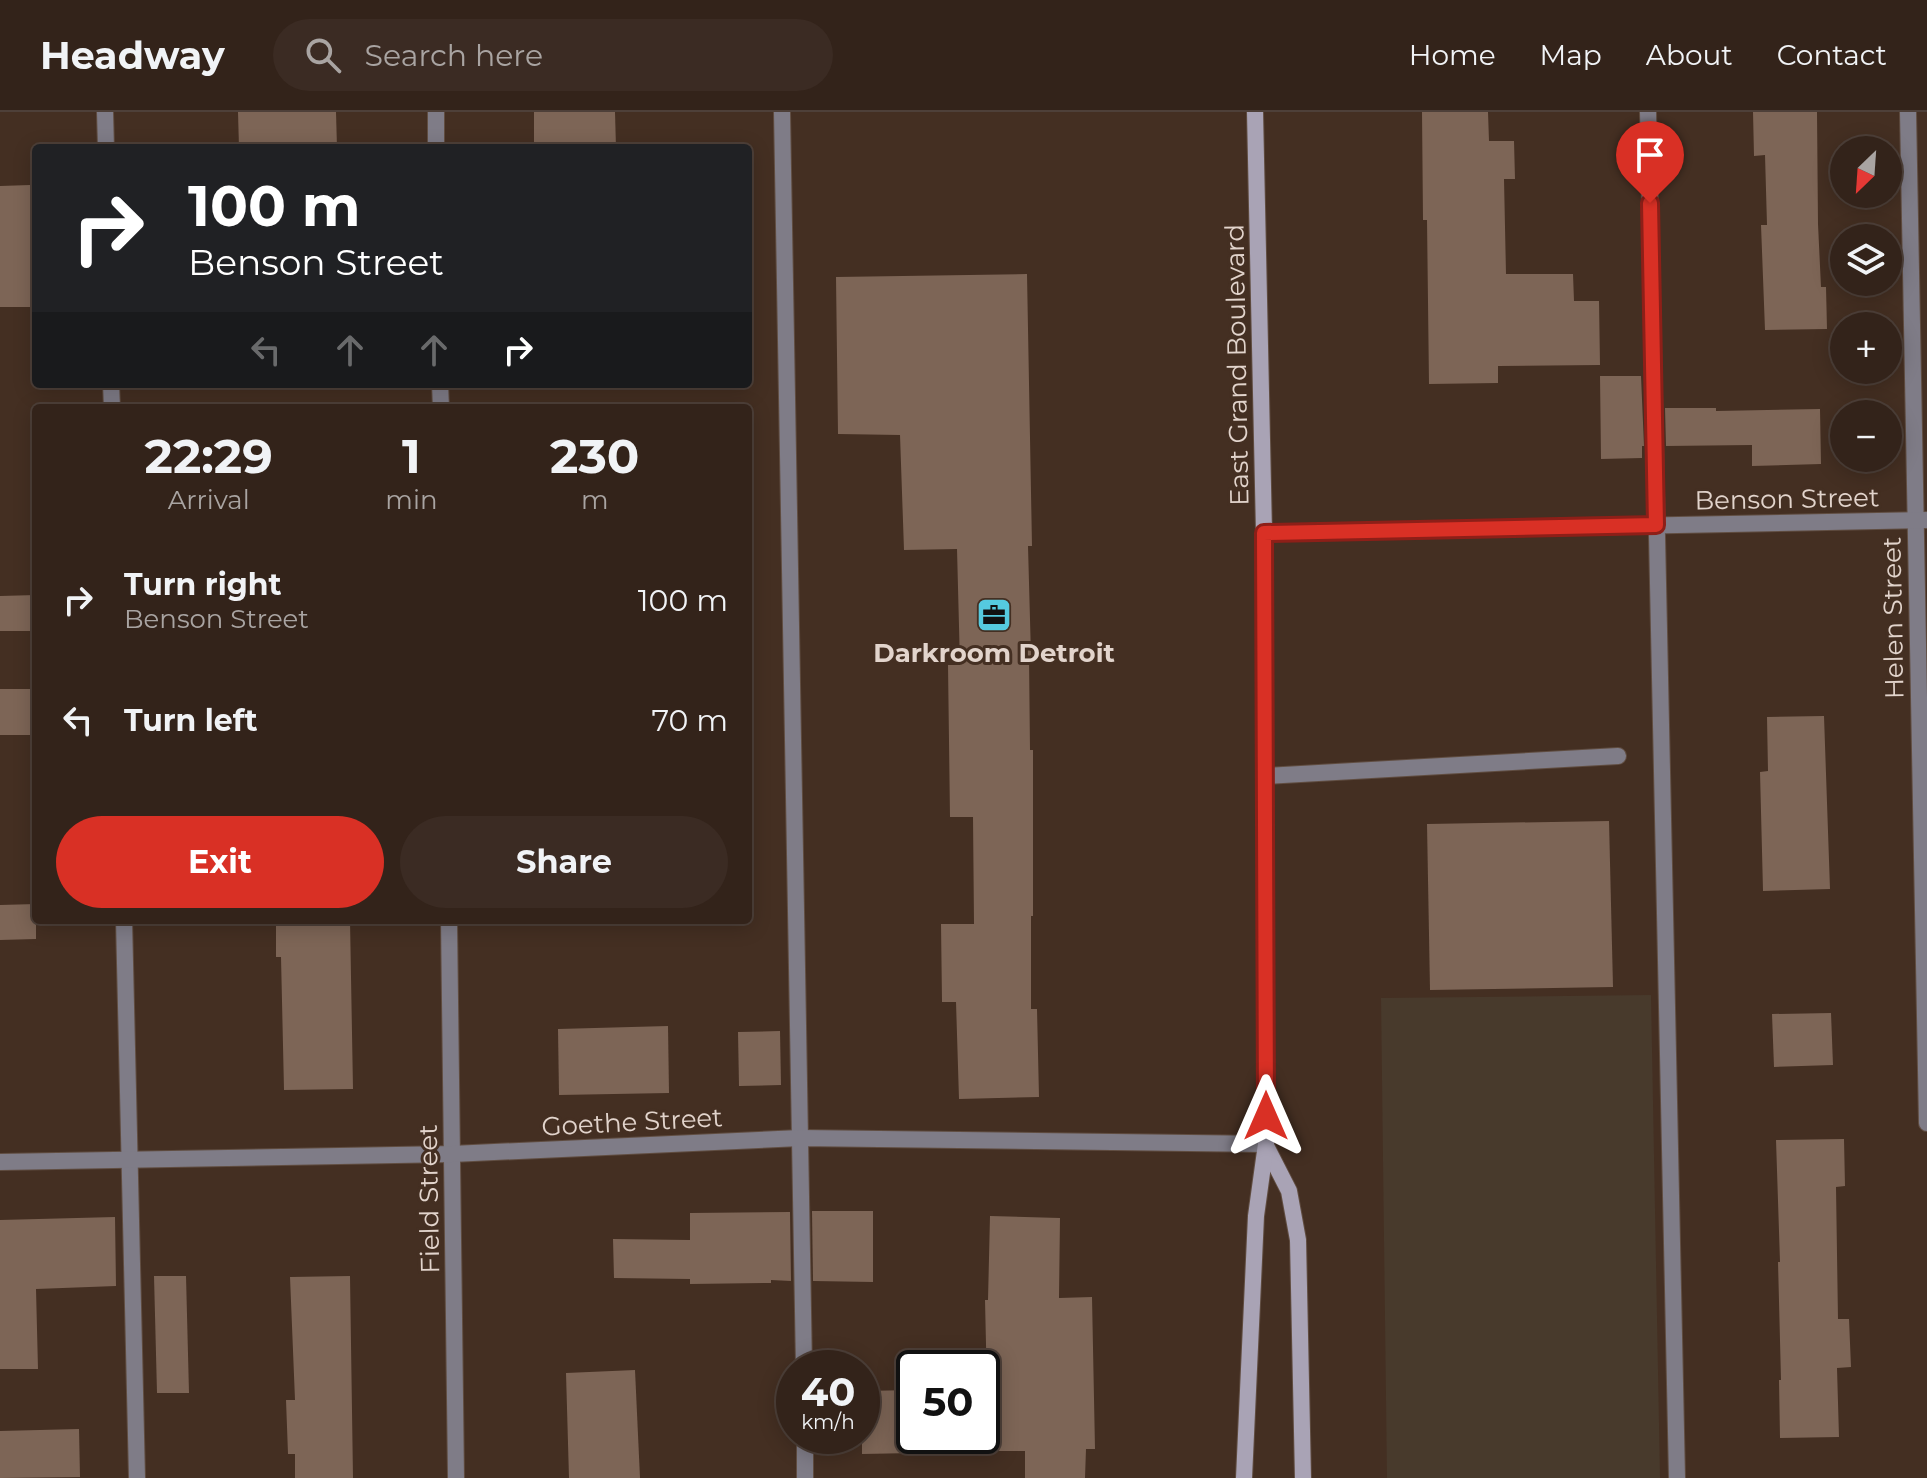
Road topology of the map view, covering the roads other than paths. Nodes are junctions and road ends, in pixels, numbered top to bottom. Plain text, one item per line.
1 (105, 112) edge
2 (436, 112) edge
3 (782, 112) edge
4 (1255, 112) edge
5 (1648, 112) edge
6 (1908, 112) edge
7 (106, 144) edge
8 (436, 144) edge
9 (1921, 520) edge
10 (1656, 525) junction
11 (1264, 533) junction
12 (1618, 756) dead end
13 (1265, 776) junction
14 (124, 924) edge
15 (449, 924) edge
16 (1927, 1123) edge
17 (800, 1138) junction
18 (1266, 1144) junction
19 (452, 1154) junction
20 (130, 1160) junction
21 (0, 1162) edge
22 (804, 1350) edge
23 (805, 1454) edge
24 (137, 1478) edge
25 (456, 1478) edge
26 (805, 1478) edge
27 (1244, 1478) edge
28 (1303, 1478) edge
29 (1677, 1478) edge

1 - 7 street
2 - 8 street
3 - 17 street
4 - 11 main road, East Grand Boulevard
5 - 10 street
6 - 9 street, Helen Street
9 - 10 street, Benson Street
9 - 16 street, Helen Street
10 - 11 street, Benson Street
10 - 29 street
11 - 13 main road, East Grand Boulevard
12 - 13 street
13 - 18 main road, East Grand Boulevard
14 - 20 street
15 - 19 street, Field Street
17 - 18 street, Goethe Street
17 - 19 street, Goethe Street
17 - 22 street
18 - 27 main road, East Grand Boulevard
18 - 28 main road, East Grand Boulevard
19 - 20 street, Goethe Street
19 - 25 street, Field Street
20 - 21 street, Goethe Street
20 - 24 street
23 - 26 street

